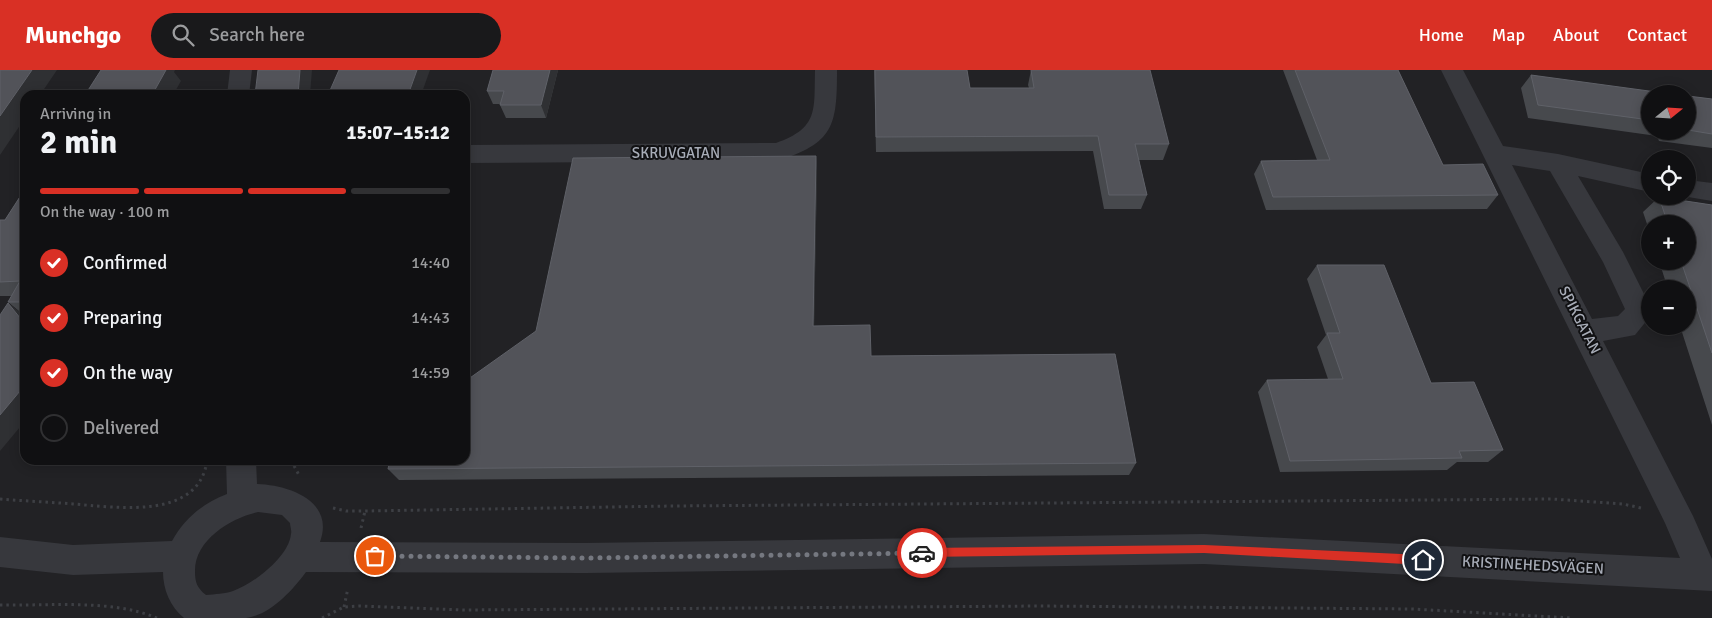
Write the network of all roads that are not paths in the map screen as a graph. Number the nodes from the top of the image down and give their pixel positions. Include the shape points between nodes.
1 (241, 70) edge
2 (826, 70) edge
3 (1452, 70) edge
4 (239, 90) edge
5 (470, 154) edge
6 (1495, 154) junction
7 (1558, 163) junction
8 (1641, 181) edge
9 (1696, 190) edge
10 (1712, 192) edge
11 (1586, 330) junction
12 (241, 465) edge
13 (242, 501) junction
14 (0, 552) edge
15 (182, 556) junction
16 (304, 557) junction
17 (1707, 574) edge
18 (245, 614) edge

1 - 4 street
2 - 5 street, SKRUVGATAN via 825,117 811,138 777,152
3 - 6 street, SPIKGATAN
6 - 7 street
6 - 11 street, SPIKGATAN
7 - 8 street
7 - 11 street via 1614,259 1639,311 1625,327
9 - 10 street
11 - 17 street, SPIKGATAN
12 - 13 street
13 - 15 street via 211,518 196,533
13 - 16 street via 274,498 288,502 298,510 305,520 308,534
14 - 15 street via 74,560
15 - 18 street via 179,581 184,595 194,606 217,614
16 - 17 street, KRISTINEHEDSVÄGEN via 585,558 1204,549
16 - 18 street via 282,589

